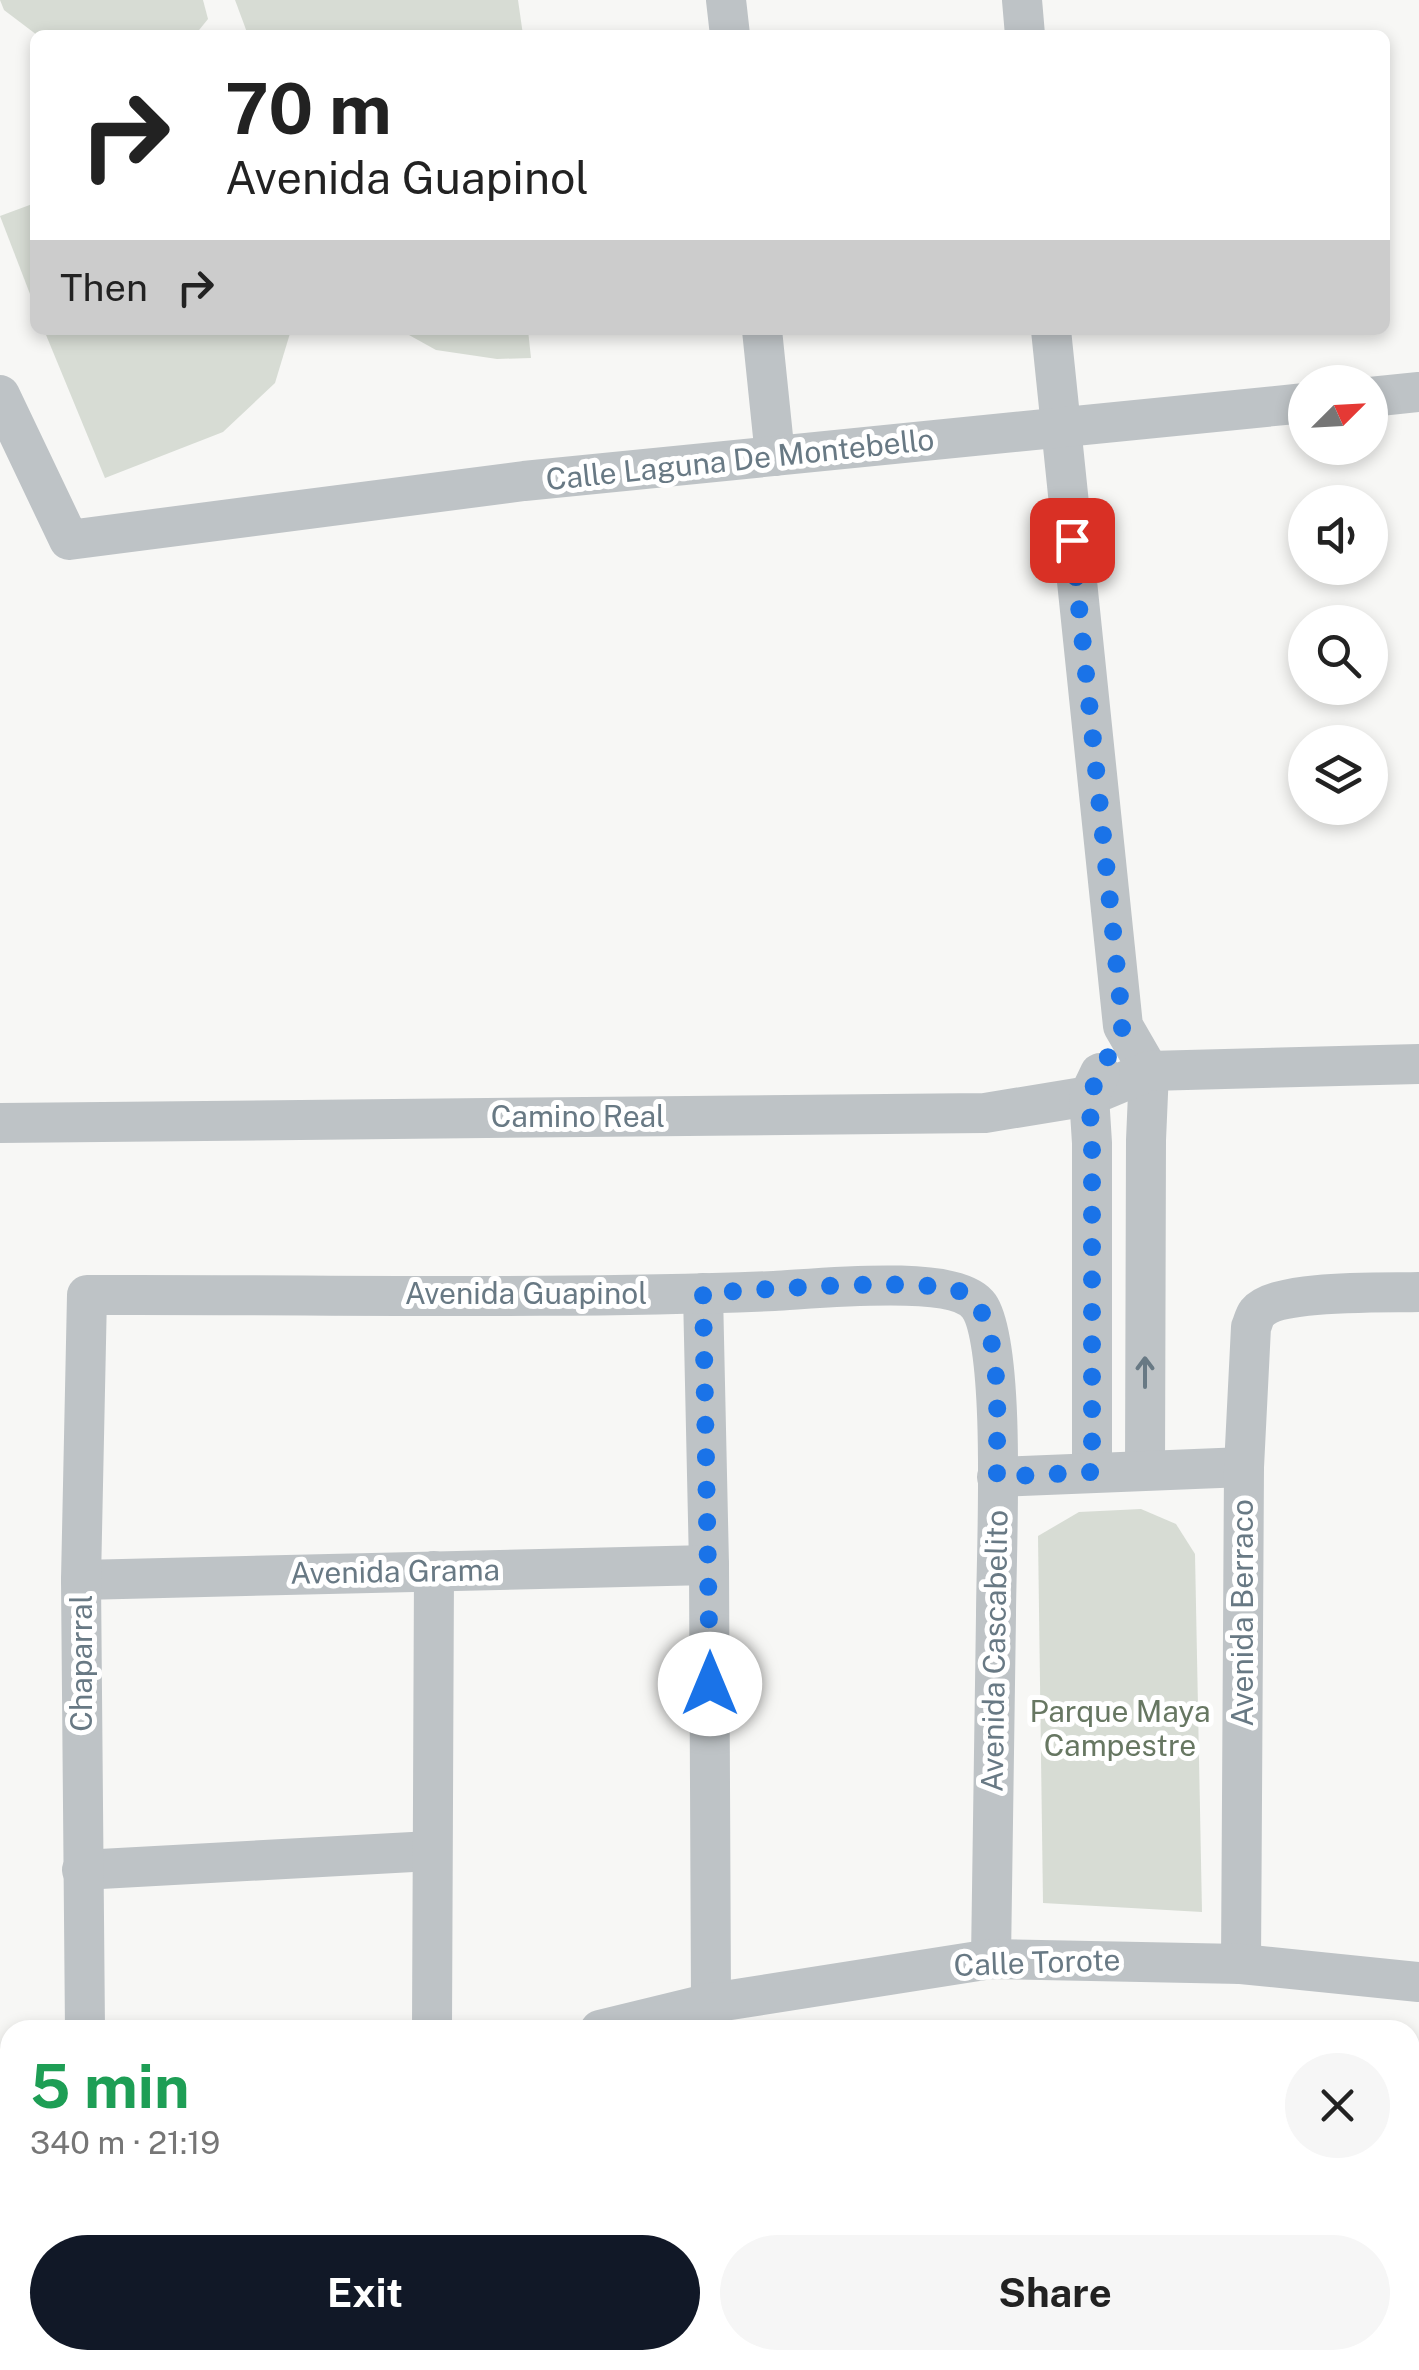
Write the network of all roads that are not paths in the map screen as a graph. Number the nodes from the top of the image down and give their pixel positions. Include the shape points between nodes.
1 (726, 0) edge
2 (1022, 0) edge
3 (729, 30) edge
4 (1025, 30) edge
5 (763, 335) edge
6 (1051, 335) edge
7 (1419, 392) edge
8 (0, 395) edge
9 (1388, 395) edge
10 (1288, 405) edge
11 (1060, 428) junction
12 (775, 456) junction
13 (1123, 1026) junction
14 (1419, 1064) edge
15 (1149, 1071) junction
16 (1089, 1096) junction
17 (0, 1123) edge
18 (964, 1292) joint
19 (1419, 1292) edge
20 (703, 1293) junction
21 (87, 1295) joint
22 (1244, 1468) junction
23 (1145, 1470) junction
24 (1092, 1472) junction
25 (997, 1477) junction
26 (709, 1564) junction
27 (434, 1571) junction
28 (81, 1580) junction
29 (431, 1851) junction
30 (82, 1870) junction
31 (992, 1959) junction
32 (1242, 1964) junction
33 (1419, 1982) edge
34 (711, 2003) junction
35 (85, 2020) edge
36 (432, 2020) edge
37 (641, 2020) edge

1 - 3 street
2 - 4 street
5 - 12 street
6 - 11 street
7 - 9 street
8 - 12 street, Calle Laguna De Montebello via 69,540
10 - 11 street, Calle Laguna De Montebello
11 - 12 street, Calle Laguna De Montebello
11 - 13 street
13 - 15 street
13 - 16 street
14 - 15 street
15 - 16 street, Camino Real
23 -> 15 street
16 - 17 street, Camino Real via 985,1113
16 - 24 street
18 - 20 street, Avenida Guapinol via 902,1286
18 - 25 street, Avenida Cascabelito via 988,1328
19 - 22 street, Avenida Berraco via 1302,1296 1258,1312 1251,1328
20 - 21 street, Avenida Guapinol
20 - 26 street
21 - 28 street, Chaparral
22 - 23 street
22 - 32 street, Avenida Berraco
23 - 24 street
24 - 25 street
25 - 31 street, Avenida Cascabelito
26 - 27 street, Avenida Grama
26 - 34 street
27 - 28 street, Avenida Grama
27 - 29 street
28 - 30 street, Chaparral
29 - 30 street
29 - 36 street
30 - 35 street, Chaparral
31 - 32 street, Calle Torote
31 - 34 street, Calle Torote
32 - 33 street, Calle Torote
34 - 37 street, Calle Torote

